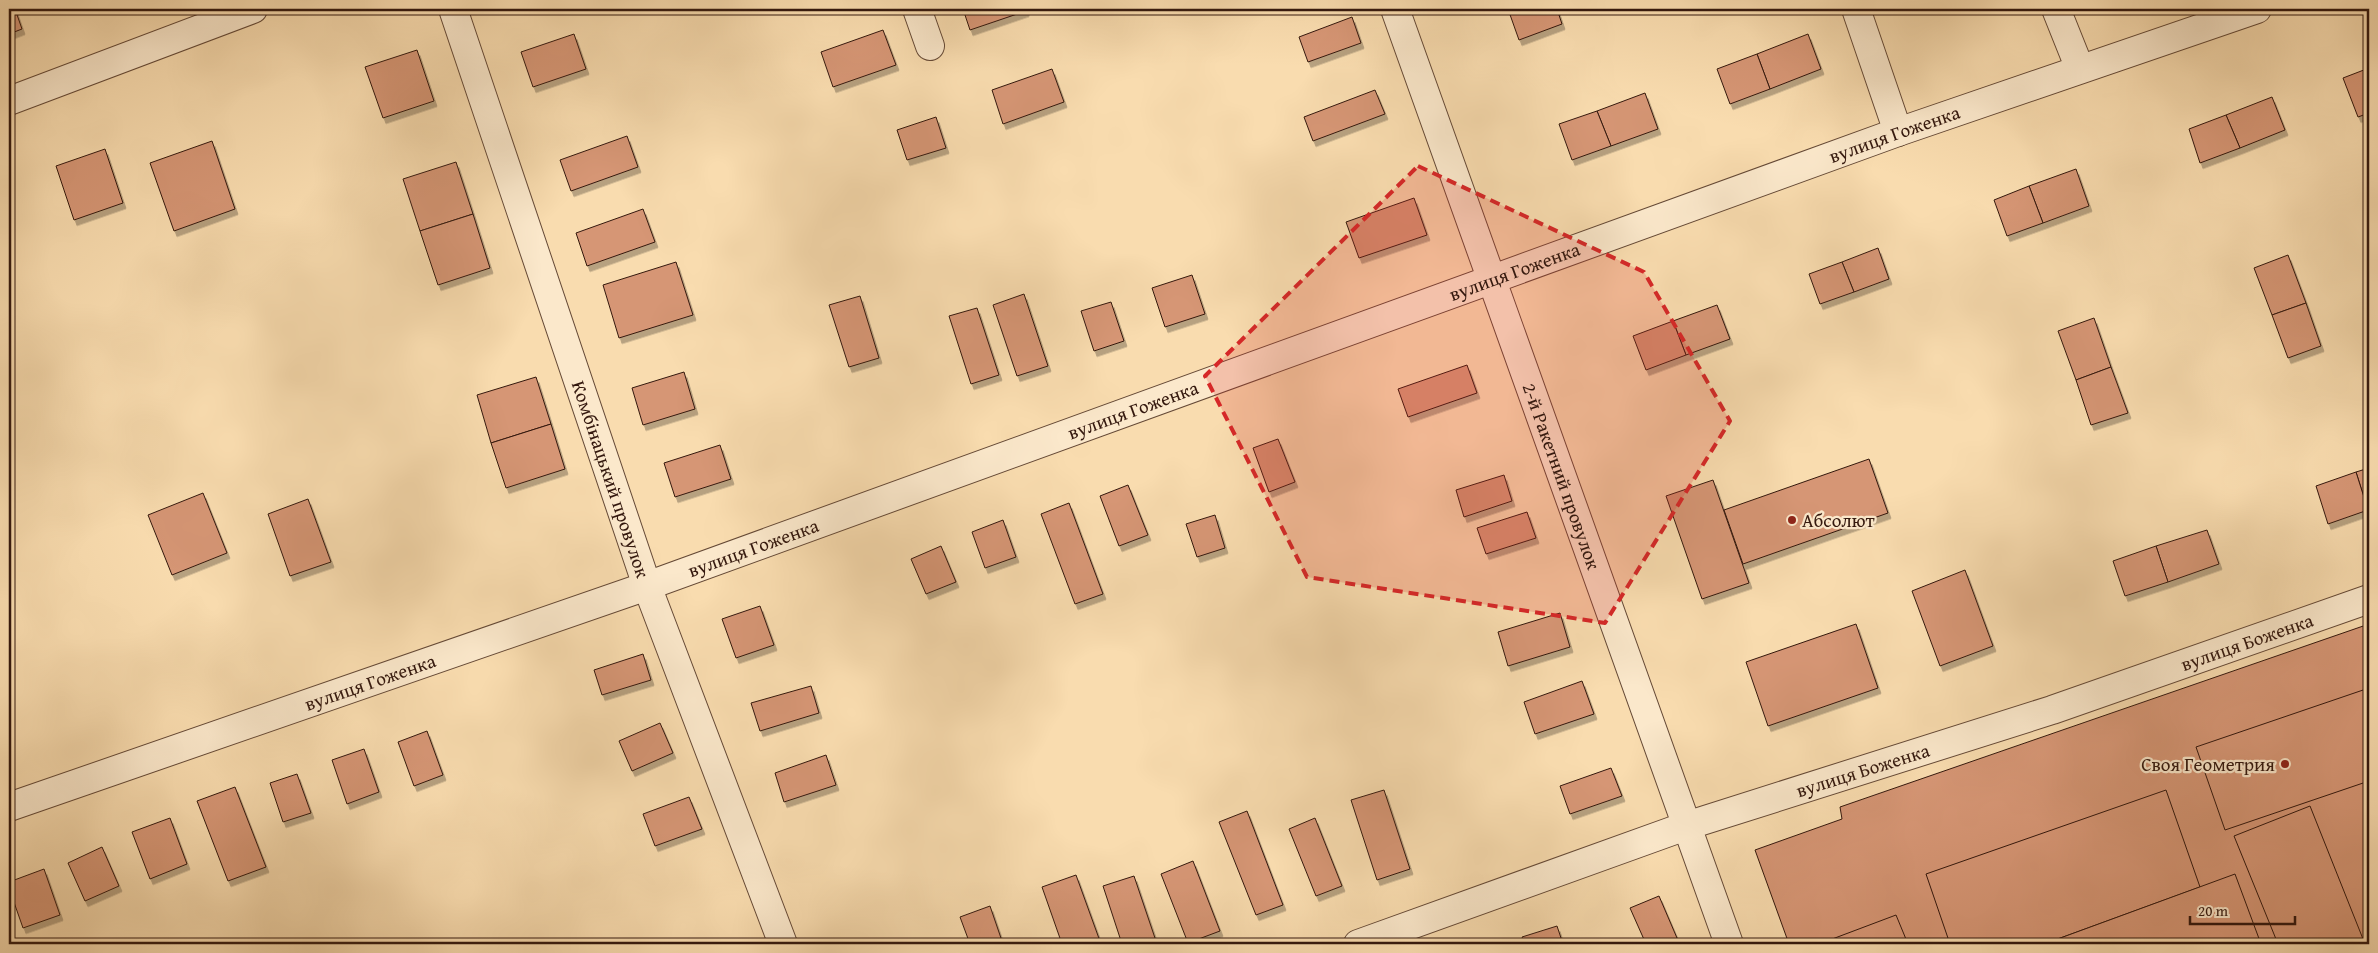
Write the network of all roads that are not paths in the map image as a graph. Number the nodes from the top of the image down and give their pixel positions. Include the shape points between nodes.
1 (253, 9) edge
2 (453, 9) edge
3 (917, 9) edge
4 (1395, 9) edge
5 (1856, 9) edge
6 (2056, 9) edge
7 (2257, 9) edge
8 (930, 46) dead end
9 (2080, 69) junction
10 (9, 100) edge
11 (1898, 132) junction
12 (1492, 280) junction
13 (647, 586) junction
14 (2369, 599) edge
15 (9, 807) edge
16 (1686, 826) junction
17 (783, 944) edge
18 (1358, 944) edge
19 (1729, 944) edge

1 - 10 street
2 - 13 street, Комбінацький провулок
3 - 8 street
4 - 12 street, 2-й Ракетний провулок
5 - 11 street
6 - 9 street
7 - 9 street, вулиця Гоженка
9 - 11 street, вулиця Гоженка
11 - 12 street, вулиця Гоженка
12 - 13 street, вулиця Гоженка
12 - 16 street, 2-й Ракетний провулок
13 - 15 street, вулиця Гоженка
13 - 17 street, Комбінацький провулок
14 - 16 street, вулиця Боженка via 2052,710
16 - 18 street, вулиця Боженка
16 - 19 street, 2-й Ракетний провулок

